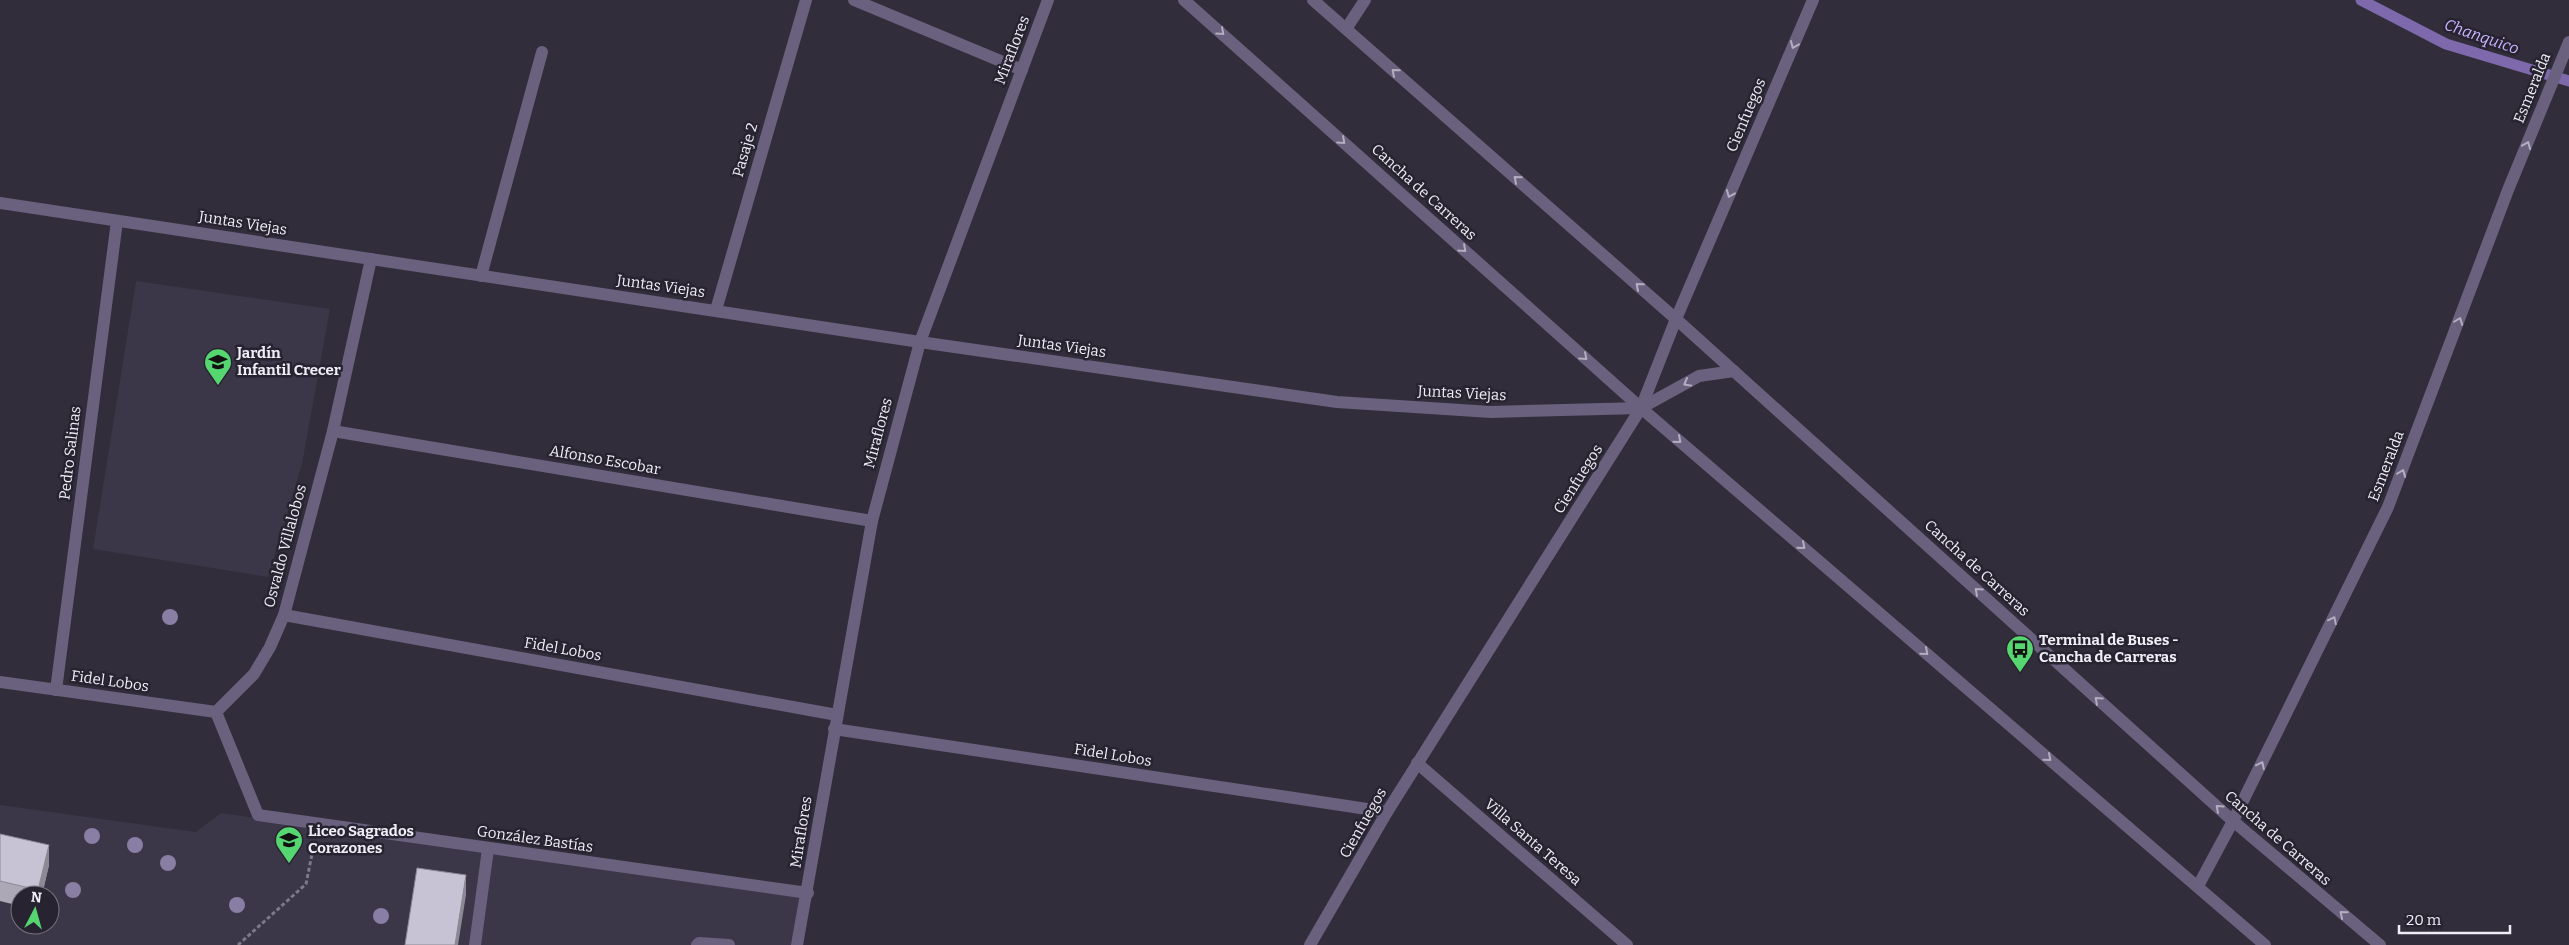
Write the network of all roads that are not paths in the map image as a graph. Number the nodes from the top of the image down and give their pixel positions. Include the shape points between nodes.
1 (806, 0) edge
2 (854, 0) edge
3 (1048, 0) edge
4 (1184, 0) edge
5 (1313, 0) edge
6 (1365, 0) edge
7 (1814, 0) edge
8 (1346, 29) junction
9 (2569, 42) edge
10 (542, 52) dead end
11 (1022, 70) junction
12 (0, 203) edge
13 (117, 221) junction
14 (371, 259) junction
15 (481, 276) junction
16 (716, 310) junction
17 (1676, 318) junction
18 (920, 342) junction
19 (1734, 371) junction
20 (1642, 408) junction
21 (333, 431) junction
22 (872, 521) junction
23 (284, 615) junction
24 (0, 682) edge
25 (56, 690) junction
26 (216, 712) junction
27 (837, 715) junction
28 (834, 729) junction
29 (1417, 763) junction
30 (1387, 812) junction
31 (2233, 822) junction
32 (488, 849) junction
33 (2198, 886) junction
34 (808, 893) junction
35 (475, 945) edge
36 (697, 945) edge
37 (729, 945) edge
38 (797, 945) edge
39 (1310, 945) edge
40 (1627, 945) edge
41 (2265, 945) edge
42 (2380, 945) edge

1 - 16 street, Pasaje 2
2 - 11 street
3 - 11 street, Miraflores
4 -> 20 street, Cancha de Carreras
5 - 8 street, Cancha de Carreras
6 - 8 street
7 -> 17 street, Cienfuegos
17 -> 8 street, Cancha de Carreras
31 -> 9 street, Esmeralda via 2388,508 2508,190
10 - 15 street
11 - 18 street, Miraflores
12 - 13 street, Juntas Viejas
13 - 14 street, Juntas Viejas
13 - 25 street, Pedro Salinas
14 - 15 street, Juntas Viejas
14 - 21 street, Osvaldo Villalobos
15 - 16 street, Juntas Viejas
16 - 18 street, Juntas Viejas
17 - 19 street, Cancha de Carreras
17 - 20 street, Cienfuegos
18 - 20 street, Juntas Viejas via 1337,402 1491,412
18 - 22 street, Miraflores
19 -> 20 street via 1699,376
31 -> 19 street, Cancha de Carreras
20 - 29 street, Cienfuegos
20 -> 33 street, Cancha de Carreras
21 - 22 street, Alfonso Escobar
21 - 23 street, Osvaldo Villalobos
22 - 27 street, Miraflores
23 - 26 street, Osvaldo Villalobos via 254,674
23 - 27 street, Fidel Lobos
24 - 25 street, Fidel Lobos
25 - 26 street, Fidel Lobos
26 - 32 street, González Bastías via 258,815
27 - 28 street, Miraflores
28 - 30 street, Fidel Lobos
28 - 34 street, Miraflores
29 - 30 street, Cienfuegos
29 - 40 street, Villa Santa Teresa
30 - 39 street, Cienfuegos
31 - 33 street, Esmeralda
42 -> 31 street, Cancha de Carreras
32 - 34 street, González Bastías
32 - 35 street
33 - 41 street, Cancha de Carreras
34 - 38 street, Miraflores
36 - 37 street

